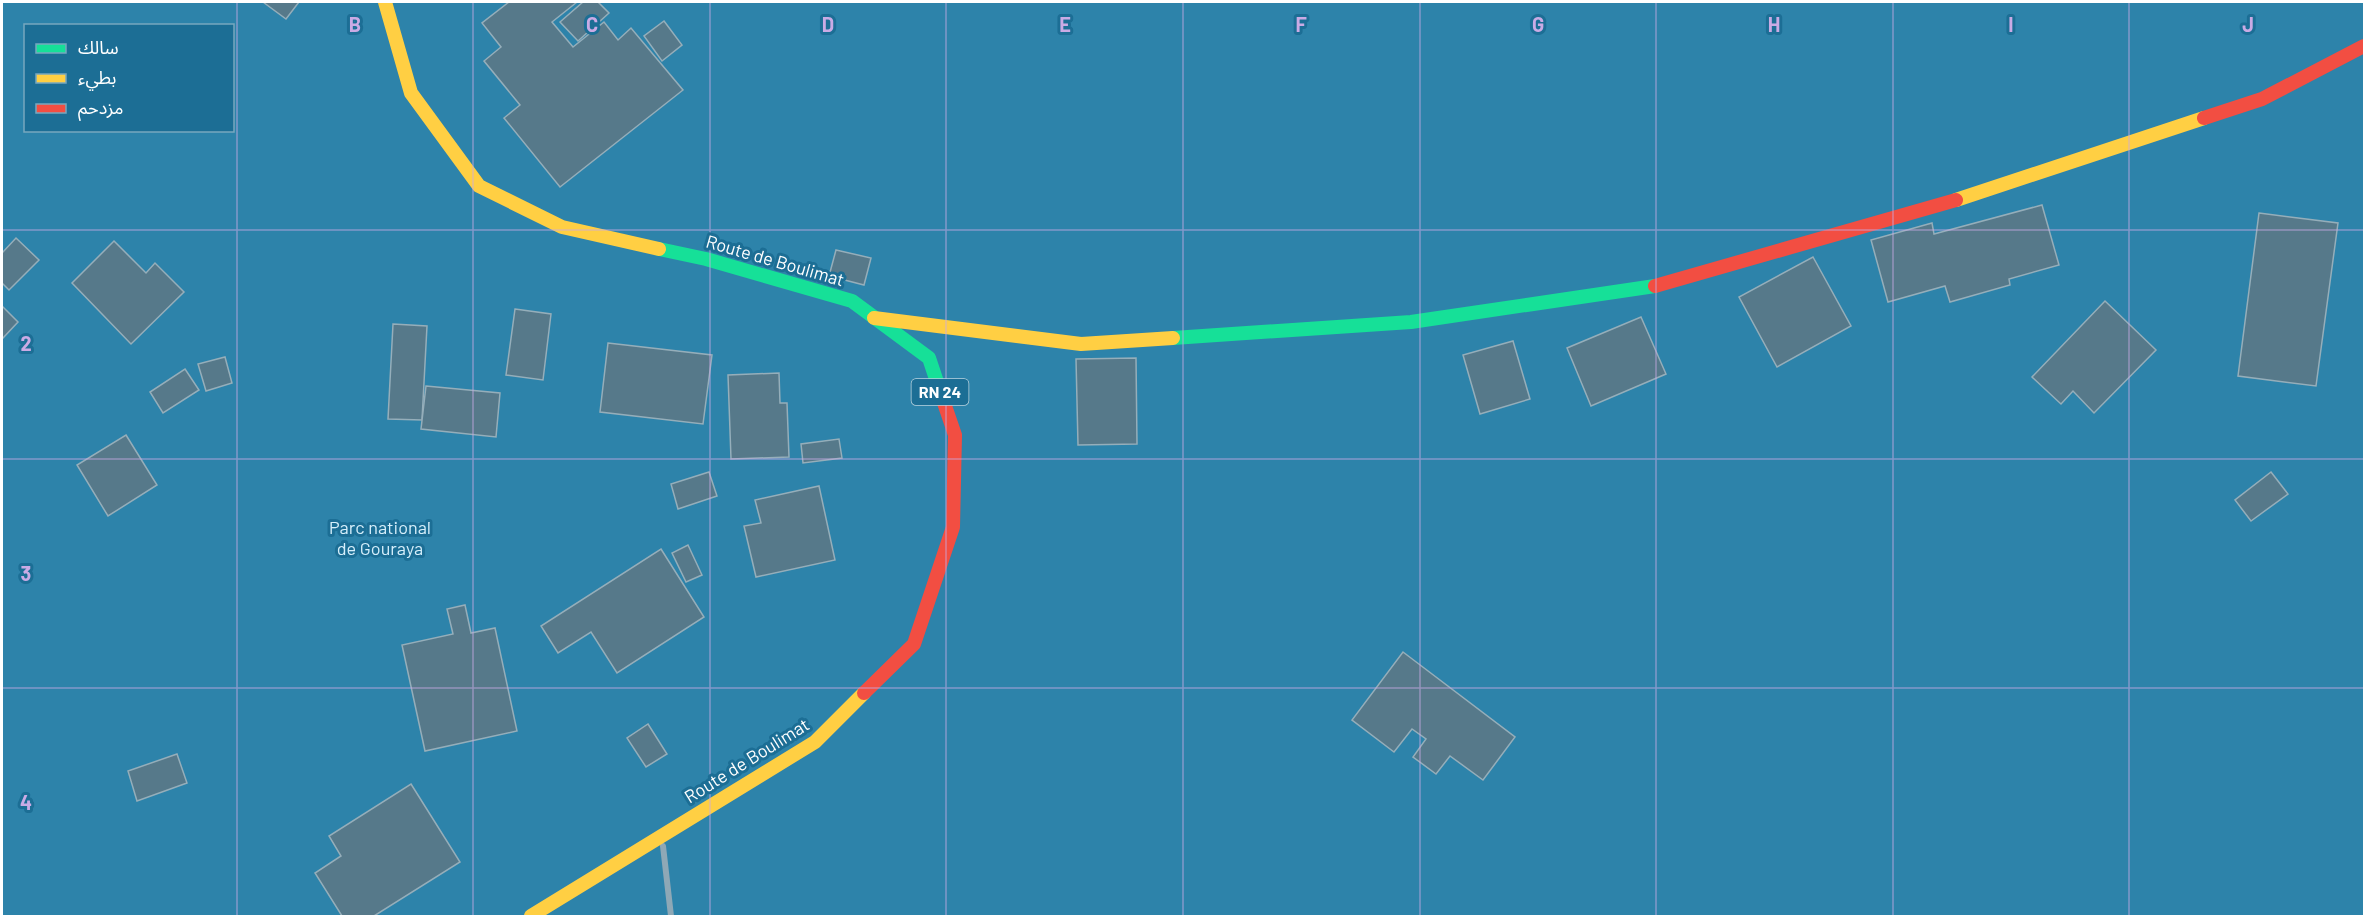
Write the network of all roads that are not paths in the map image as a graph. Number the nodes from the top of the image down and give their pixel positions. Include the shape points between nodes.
1 (385, 2) edge
2 (2364, 46) edge
3 (874, 318) junction
4 (662, 836) junction
5 (531, 916) edge
6 (671, 916) edge

1 - 3 street, Route de Boulimat / RN 24 via 411,93 479,186 562,227 706,259 852,301
2 - 3 street via 2262,99 1949,202 1660,285 1411,322 1081,344
3 - 4 street, Route de Boulimat / RN 24 via 929,358 955,435 953,527 914,644 816,742
4 - 5 street, Route de Boulimat / RN 24
4 - 6 street

